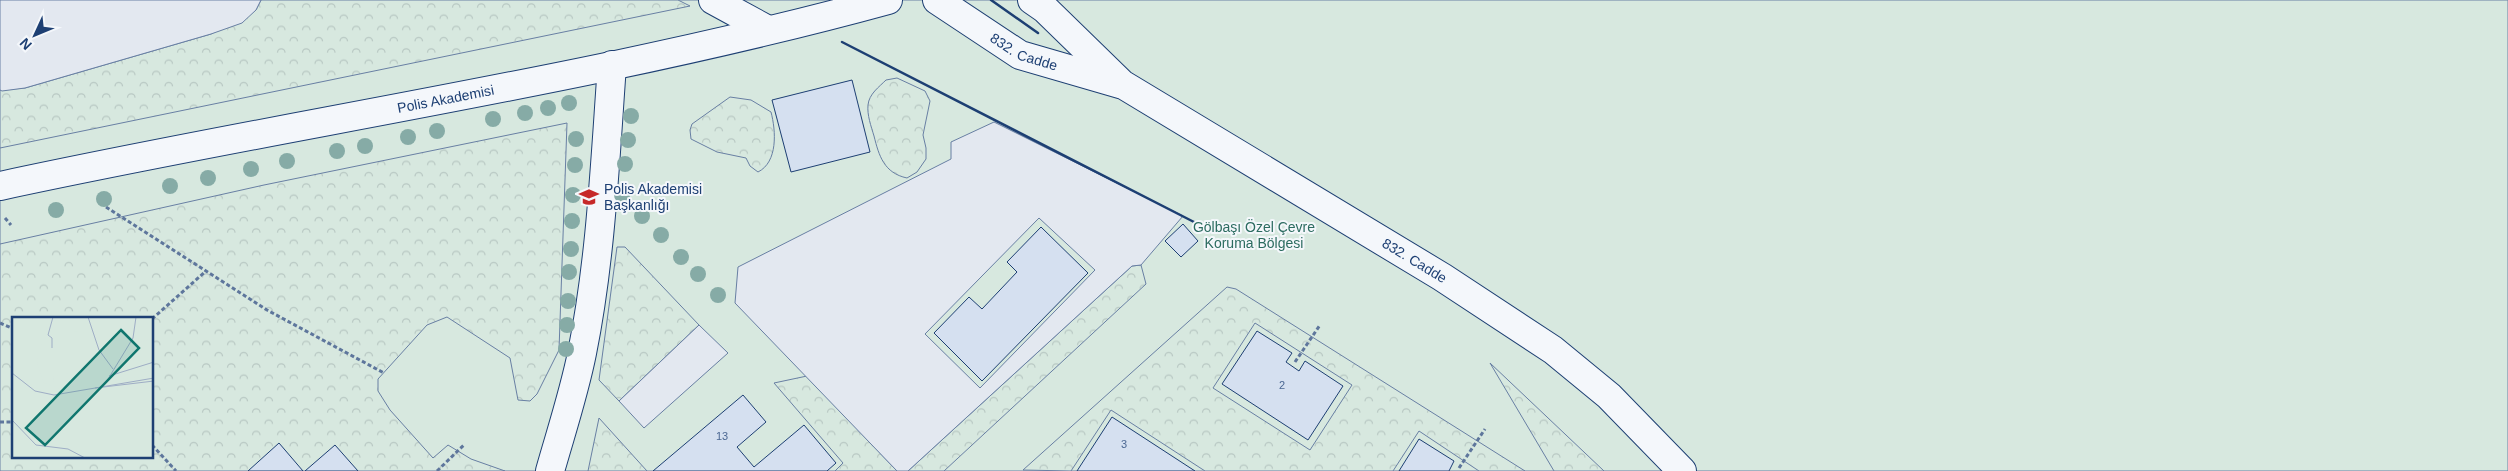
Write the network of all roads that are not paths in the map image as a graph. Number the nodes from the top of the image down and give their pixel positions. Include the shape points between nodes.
1 (713, 0) edge
2 (888, 0) edge
3 (937, 0) edge
4 (1032, 0) edge
5 (768, 30) junction
6 (612, 65) junction
7 (1122, 84) junction
8 (0, 186) edge
9 (550, 471) edge
10 (1682, 471) edge

1 - 5 street
2 - 5 street, Polis Akademisi
3 - 7 street, 832. Cadde via 1020,55
4 - 7 street, 832. Cadde
5 - 6 street, Polis Akademisi
6 - 8 street, Polis Akademisi
6 - 9 street via 602,198 588,320 573,393
7 - 10 street, 832. Cadde via 1450,282 1552,350 1609,396

